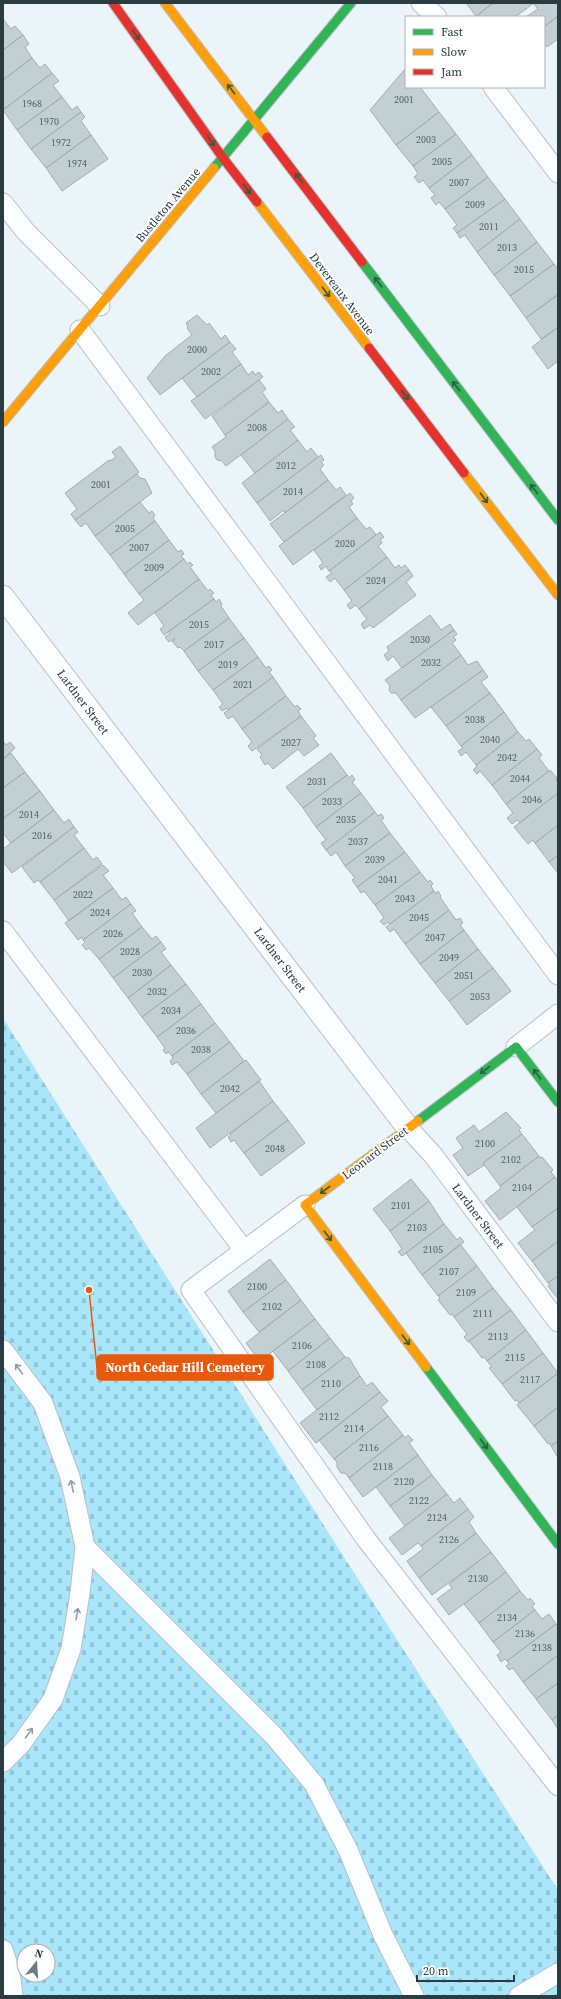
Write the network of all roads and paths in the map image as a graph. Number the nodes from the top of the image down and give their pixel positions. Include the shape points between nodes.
1 (113, 3) edge
2 (165, 3) edge
3 (351, 3) edge
4 (421, 3) edge
5 (436, 16) edge
6 (494, 88) edge
7 (255, 120) junction
8 (223, 158) junction
9 (558, 173) edge
10 (3, 203) edge
11 (100, 306) junction
12 (80, 330) junction
13 (3, 422) edge
14 (558, 520) edge
15 (558, 595) edge
16 (3, 597) edge
17 (3, 931) edge
18 (558, 975) edge
19 (558, 1014) edge
20 (516, 1046) junction
21 (558, 1102) edge
22 (408, 1128) junction
23 (305, 1205) junction
24 (244, 1250) junction
25 (558, 1322) edge
26 (3, 1350) edge
27 (558, 1544) edge
28 (85, 1547) junction
29 (3, 1762) edge
30 (558, 1786) edge
31 (3, 1950) edge
32 (558, 1973) edge
33 (14, 1996) edge
34 (414, 1996) edge
35 (519, 1996) edge

1 -> 8 street, Devereaux Avenue
7 -> 2 street
3 - 7 street, Bustleton Avenue
4 - 5 lane
6 - 9 lane
7 - 8 street, Bustleton Avenue
14 -> 7 street
8 - 11 street, Bustleton Avenue
8 -> 15 street, Devereaux Avenue
10 - 11 lane via 26,232
11 - 12 street, Bustleton Avenue
12 - 13 street, Bustleton Avenue
12 - 18 lane
16 - 22 street, Lardner Street
17 - 24 lane
19 - 20 lane, Leonard Street
21 -> 20 street
20 -> 22 street, Leonard Street
22 -> 23 street, Leonard Street
22 - 25 lane, Lardner Street via 433,1155
23 - 24 lane, Leonard Street
23 -> 27 street
24 - 30 lane, Leonard Street via 191,1290 366,1540
28 -> 26 lane via 70,1477 43,1402
29 -> 28 lane via 21,1744 53,1699 71,1649
28 - 34 lane via 274,1736 314,1784 348,1850 384,1936
31 - 33 lane
32 - 35 lane

